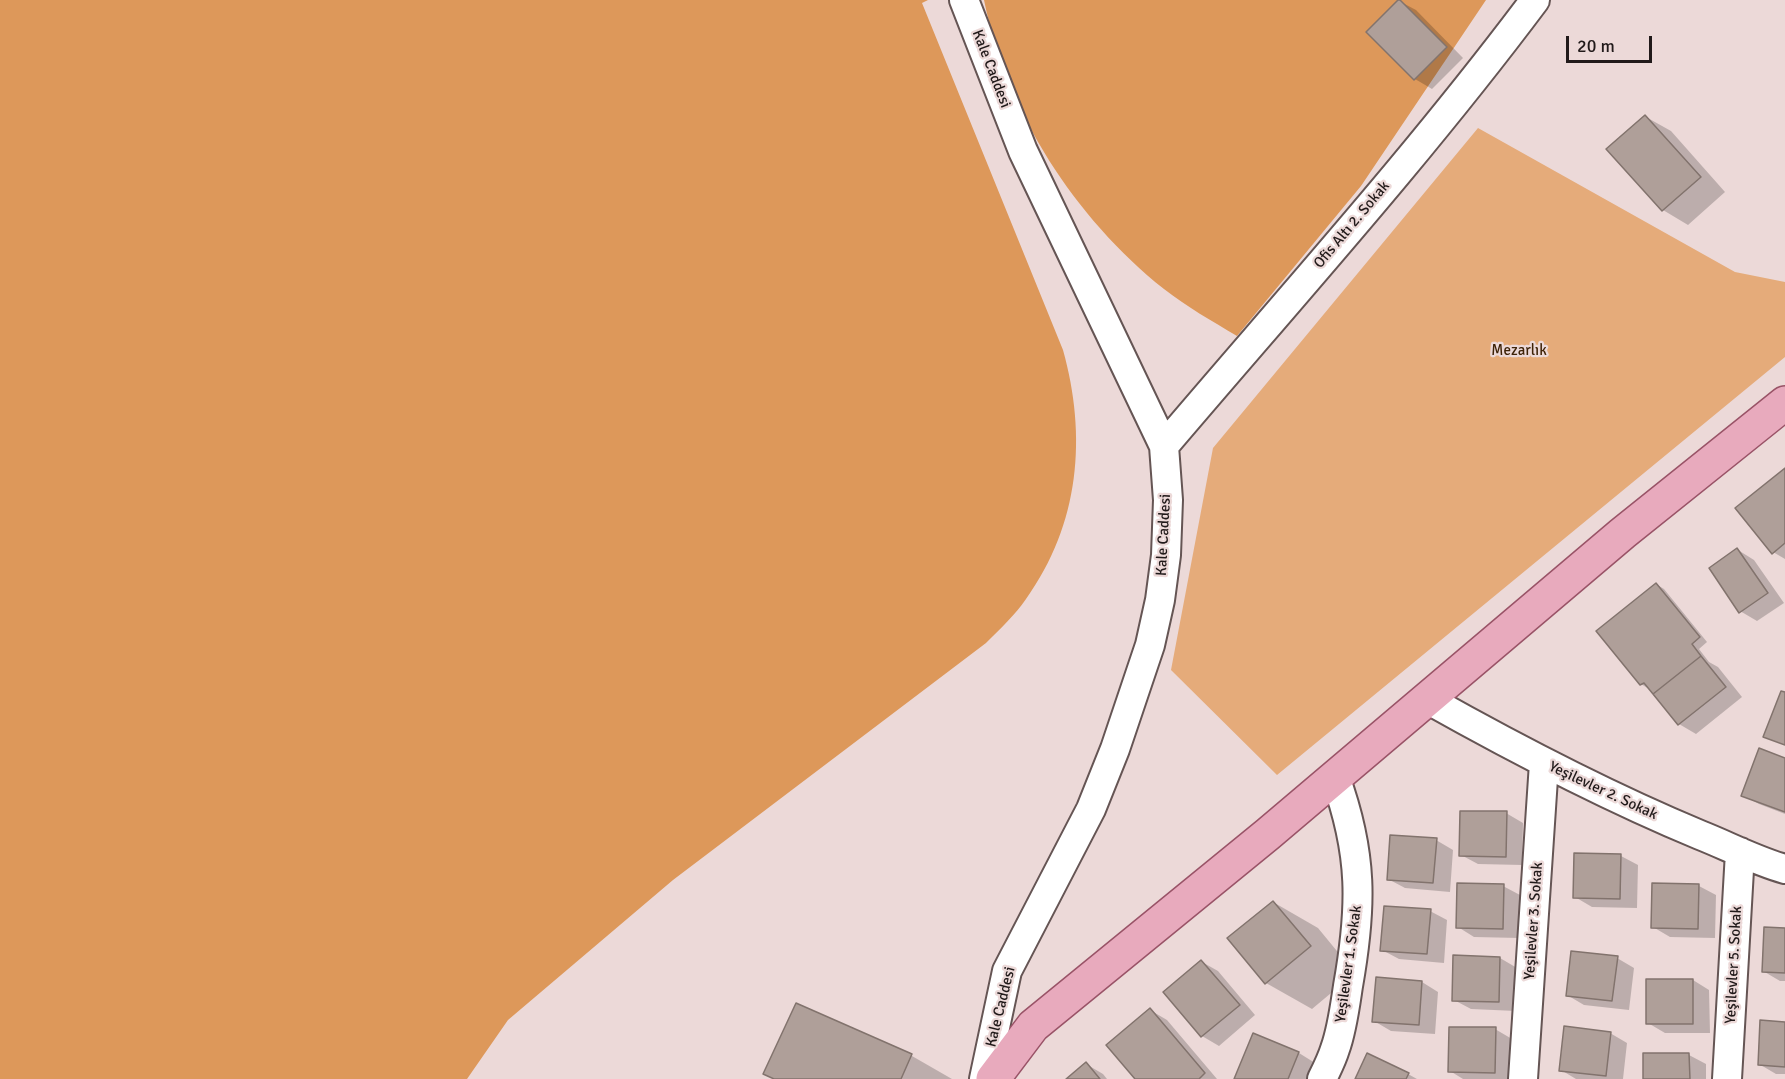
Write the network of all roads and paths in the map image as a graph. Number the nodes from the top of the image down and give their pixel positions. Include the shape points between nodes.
1 (964, 0) edge
2 (1535, 0) edge
3 (1785, 403) edge
4 (1164, 446) junction
5 (1426, 699) junction
6 (1544, 763) junction
7 (1335, 777) junction
8 (1740, 852) junction
9 (1785, 869) edge
10 (984, 1079) edge
11 (993, 1079) edge
12 (1322, 1079) edge
13 (1524, 1079) edge
14 (1727, 1079) edge

1 - 4 street, Kale Caddesi via 1023,151
2 - 4 street, Ofis Altı 2. Sokak via 1422,143
3 - 5 main road
4 - 10 street, Kale Caddesi via 1168,500 1166,555 1150,645 1091,809 1007,971
5 - 6 street, Yeşilevler 2. Sokak
5 - 7 main road
6 - 8 street, Yeşilevler 2. Sokak
6 - 13 street, Yeşilevler 3. Sokak
7 - 11 main road via 1033,1026
7 - 12 street, Yeşilevler 1. Sokak via 1353,837 1358,927 1336,1047
8 - 9 street, Yeşilevler 2. Sokak
8 - 14 street, Yeşilevler 5. Sokak

